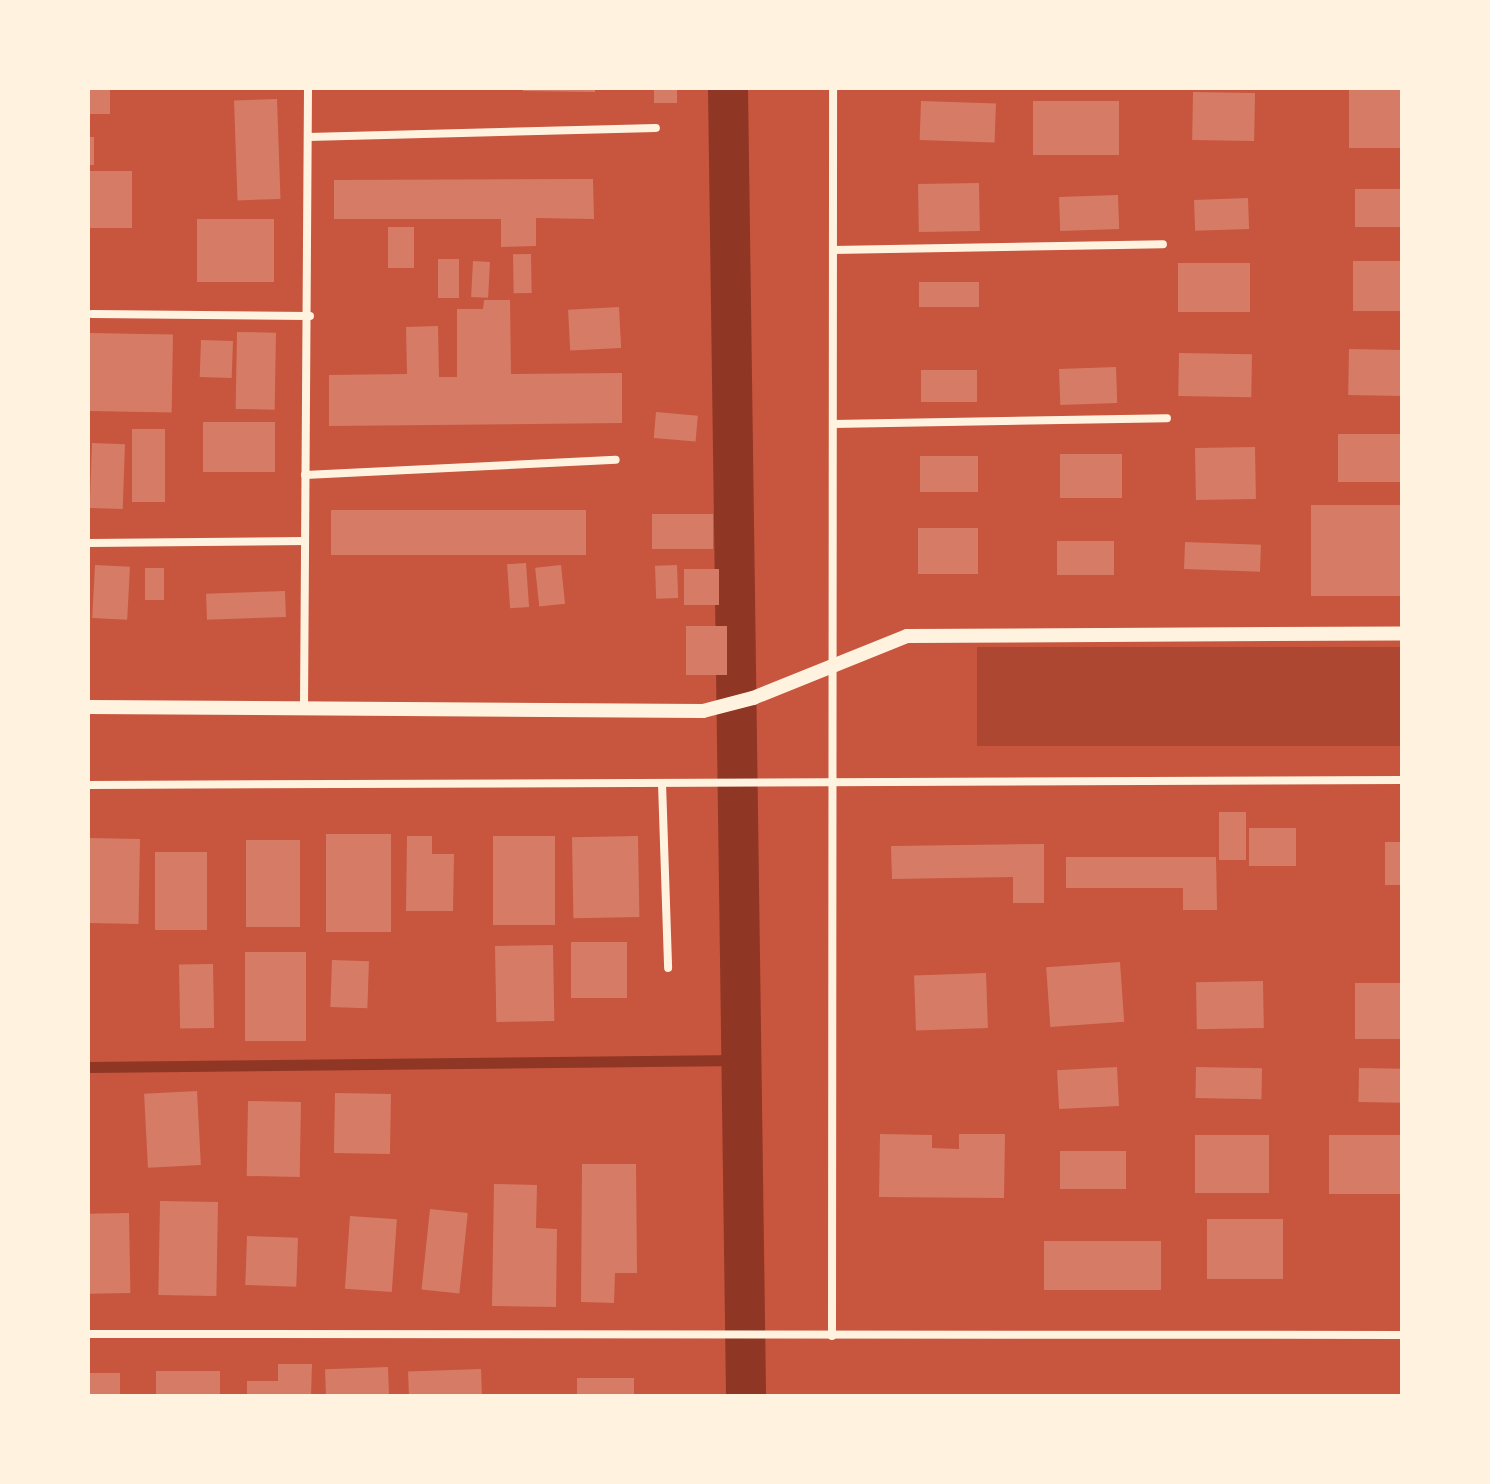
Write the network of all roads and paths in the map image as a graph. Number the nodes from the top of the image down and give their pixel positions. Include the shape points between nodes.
1 (308, 88) edge
2 (833, 88) edge
3 (656, 128) dead end
4 (308, 137) junction
5 (1163, 244) dead end
6 (833, 250) junction
7 (92, 314) dead end
8 (310, 316) junction
9 (1167, 418) dead end
10 (833, 424) junction
11 (616, 460) dead end
12 (305, 475) junction
13 (304, 541) junction
14 (88, 543) edge
15 (1402, 633) edge
16 (835, 662) junction
17 (88, 707) edge
18 (304, 708) junction
19 (1402, 780) edge
20 (832, 782) junction
21 (662, 783) junction
22 (88, 785) edge
23 (668, 968) dead end
24 (88, 1334) edge
25 (1402, 1335) edge
26 (832, 1336) junction

1 - 4 street
2 - 6 street
3 - 4 street
4 - 8 street
5 - 6 street
6 - 10 street
7 - 8 street
8 - 12 street
9 - 10 street
10 - 16 street
11 - 12 street
12 - 13 street
13 - 14 street
13 - 18 street
15 - 16 street via 907,636
16 - 18 street via 753,698 703,711
16 - 20 street
17 - 18 street
19 - 20 street
20 - 21 street
20 - 26 street
21 - 22 street
21 - 23 street
24 - 26 street
25 - 26 street

